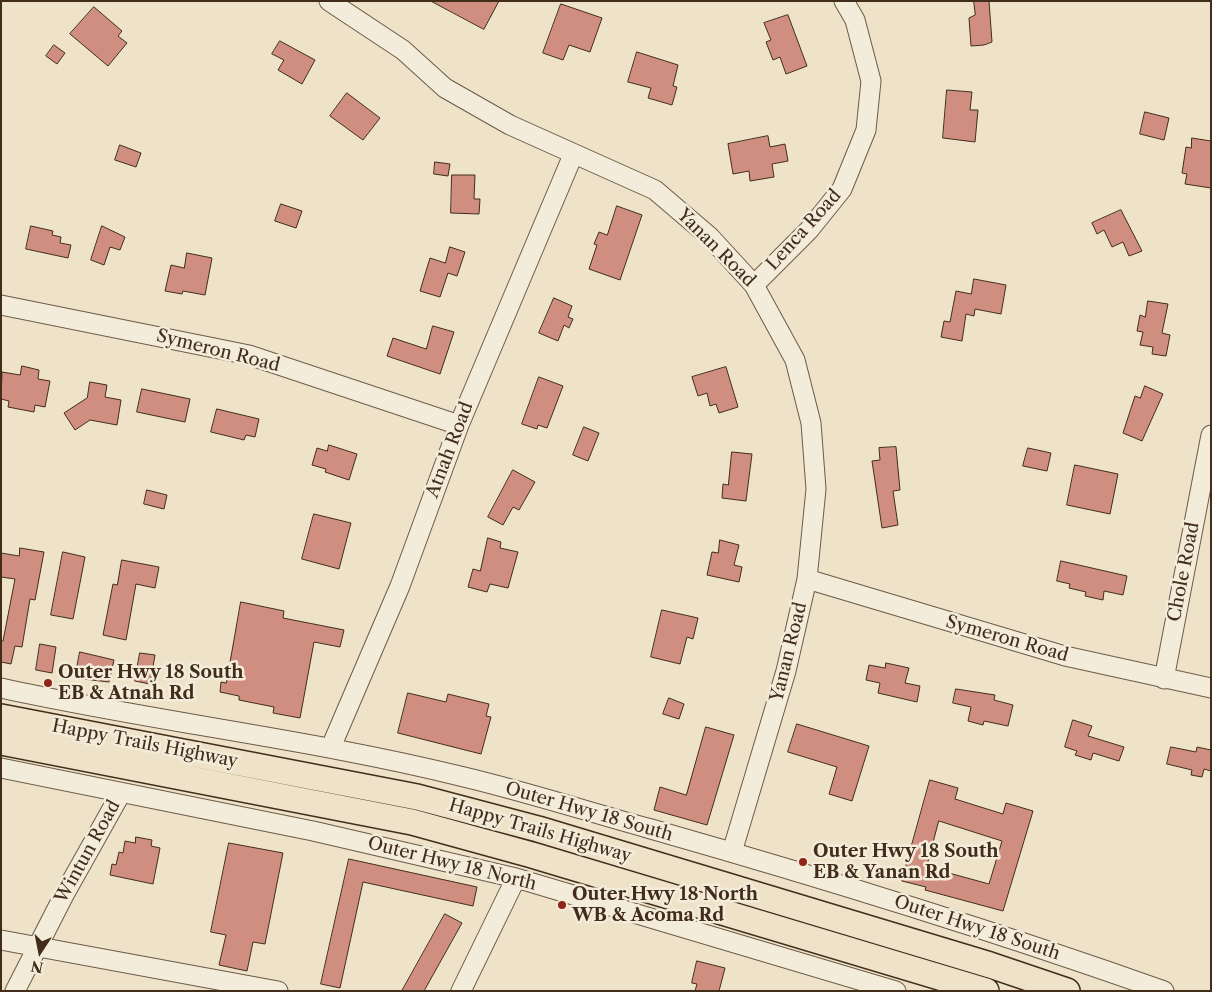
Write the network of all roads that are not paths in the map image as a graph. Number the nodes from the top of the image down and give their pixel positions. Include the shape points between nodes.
1 (329, 1) edge
2 (844, 1) edge
3 (573, 155) junction
4 (754, 285) junction
5 (1, 305) edge
6 (459, 425) junction
7 (1211, 435) edge
8 (807, 579) junction
9 (1164, 679) junction
10 (1, 688) edge
11 (1211, 688) edge
12 (1, 717) edge
13 (1, 742) edge
14 (331, 747) junction
15 (1, 768) edge
16 (121, 793) junction
17 (732, 852) junction
18 (516, 878) junction
19 (1, 940) edge
20 (37, 947) junction
21 (15, 991) edge
22 (278, 991) edge
23 (461, 991) edge
24 (896, 991) edge
25 (986, 991) edge
26 (1067, 991) edge
27 (1164, 991) edge

1 - 3 street, Yanan Road via 403,50 445,88
2 - 4 street, Lenca Road via 855,20 871,81 866,130 842,189 810,230
3 - 4 street, Yanan Road via 655,190 710,237
3 - 6 street, Atnah Road
4 - 8 street, Yanan Road via 795,360 811,423 816,489
5 - 6 street, Symeron Road via 249,355
6 - 14 street, Atnah Road via 400,586
7 - 9 street, Chole Road
8 - 9 street, Symeron Road via 1065,656
8 - 17 street, Yanan Road via 786,671
9 - 11 street, Symeron Road
10 - 14 street, Outer Hwy 18 South
12 - 26 main road, Happy Trails Highway via 417,797 566,838
13 - 25 main road, Happy Trails Highway via 412,822
14 - 17 street, Outer Hwy 18 South via 465,777
15 - 16 street, Outer Hwy 18 North
16 - 18 street, Outer Hwy 18 North via 313,831
16 - 20 street, Wintun Road
17 - 27 street, Outer Hwy 18 South via 936,914
18 - 23 street
18 - 24 street, Outer Hwy 18 North
19 - 20 street
20 - 21 street, Wintun Road
20 - 22 street

